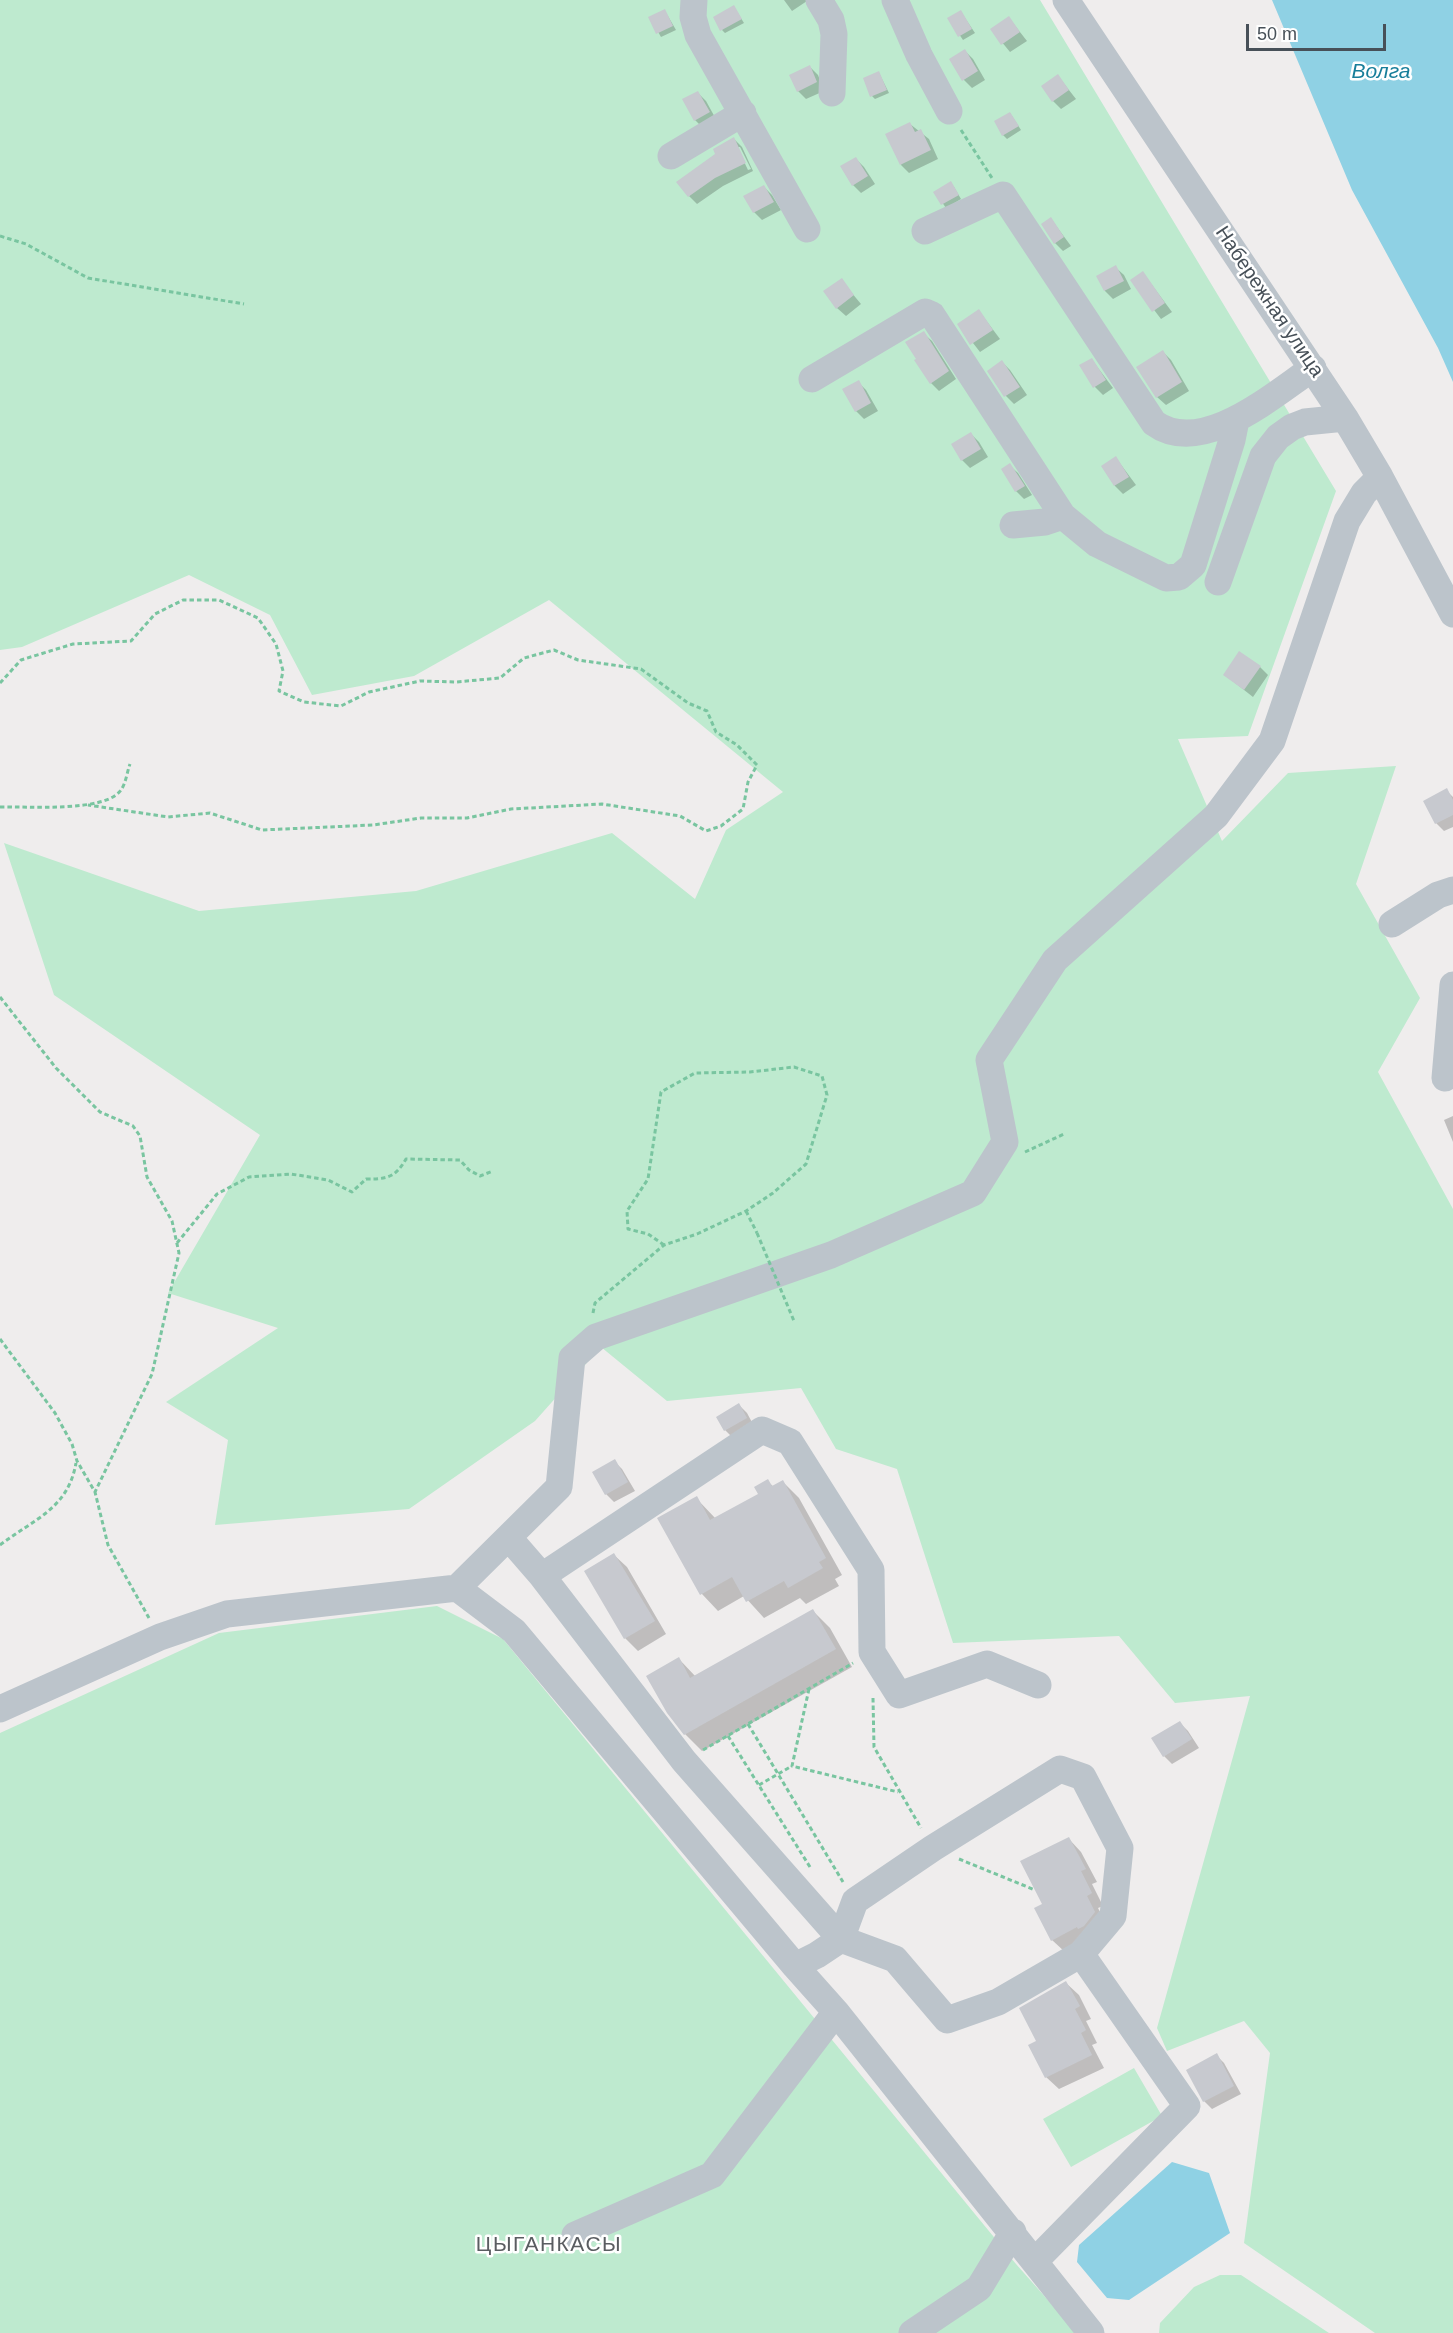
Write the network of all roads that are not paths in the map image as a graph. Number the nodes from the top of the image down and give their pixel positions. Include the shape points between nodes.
1 (694, 0) edge
2 (819, 0) edge
3 (895, 0) edge
4 (1066, 0) edge
5 (832, 93) dead end
6 (949, 111) road end
7 (743, 113) junction
8 (671, 156) dead end
9 (807, 229) dead end
10 (925, 231) dead end
11 (1313, 368) junction
12 (812, 380) dead end
13 (1345, 418) junction
14 (1236, 420) junction
15 (1380, 477) junction
16 (1063, 516) junction
17 (1013, 525) dead end
18 (1218, 582) dead end
19 (1453, 615) edge
20 (1453, 890) edge
21 (1392, 924) dead end
22 (1453, 985) edge
23 (1445, 1078) dead end
24 (509, 1538) junction
25 (542, 1576) junction
26 (457, 1587) junction
27 (1038, 1685) dead end
28 (0, 1710) edge
29 (841, 1939) junction
30 (1081, 1954) junction
31 (795, 1966) junction
32 (836, 2012) junction
33 (1013, 2232) junction
34 (575, 2235) dead end
35 (1035, 2261) junction
36 (912, 2333) edge
37 (1091, 2333) edge

1 - 7 street via 698,35
2 - 5 street via 834,34
3 - 6 street
4 - 11 street, Набережная улица
7 - 8 street
7 - 9 street
10 - 14 street via 1003,195 1154,423 1162,429 1187,433
11 - 13 street, Набережная улица
11 - 14 street
12 - 16 street via 925,312 932,315
13 - 15 street, Набережная улица
13 - 18 street via 1292,427 1263,456
14 - 16 street via 1193,565 1179,577 1166,578 1097,544
15 - 19 street, Набережная улица
15 - 24 street via 1347,521 1272,741 1216,816 1055,960 989,1060 1005,1142 973,1193 831,1255 596,1337 572,1358 559,1487
16 - 17 street
20 - 21 street
22 - 23 street
24 - 25 street
24 - 26 street
25 - 27 street via 762,1430 790,1442 871,1570 872,1652 899,1695 987,1664
25 - 29 street via 684,1761
26 - 28 street via 227,1614 160,1636
26 - 31 street via 514,1630
29 - 30 street via 895,1959 947,2020 998,2002
29 - 30 street via 855,1901 1060,1769 1083,1777 1120,1848 1113,1916
29 - 31 street
30 - 35 street via 1187,2106
31 - 32 street
32 - 33 street
32 - 34 street via 712,2175
33 - 35 street
33 - 36 street via 979,2288
35 - 37 street

